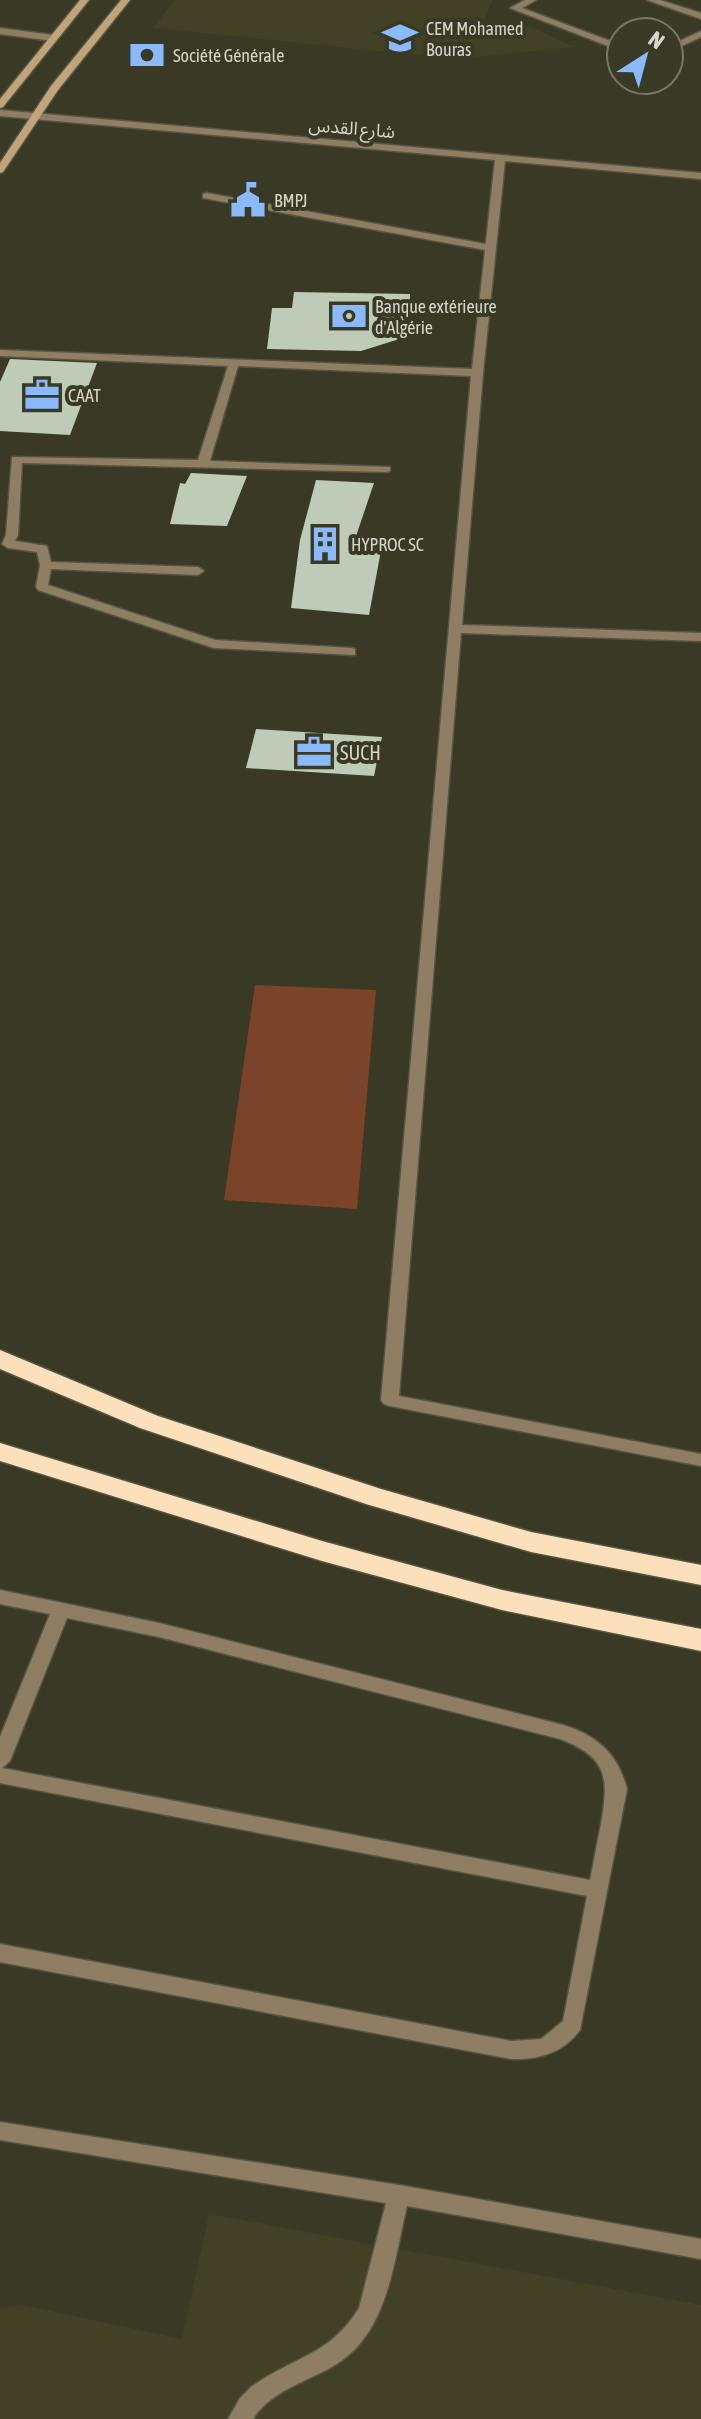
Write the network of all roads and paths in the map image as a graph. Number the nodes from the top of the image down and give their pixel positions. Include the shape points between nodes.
1 (85, 0) edge
2 (126, 0) edge
3 (532, 0) edge
4 (651, 0) edge
5 (701, 16) edge
6 (0, 31) edge
7 (53, 38) junction
8 (605, 42) edge
9 (0, 105) edge
10 (0, 113) edge
11 (36, 116) junction
12 (500, 158) junction
13 (0, 170) edge
14 (701, 176) edge
15 (207, 196) dead end
16 (491, 248) junction
17 (0, 353) edge
18 (234, 363) junction
19 (477, 373) junction
20 (203, 464) junction
21 (386, 469) dead end
22 (46, 565) junction
23 (198, 571) dead end
24 (455, 629) junction
25 (701, 637) edge
26 (351, 652) dead end
27 (0, 1359) edge
28 (0, 1452) edge
29 (701, 1460) edge
30 (701, 1575) edge
31 (0, 1597) edge
32 (61, 1610) junction
33 (701, 1640) edge
34 (0, 1761) edge
35 (0, 1775) edge
36 (598, 1890) junction
37 (0, 1953) edge
38 (0, 2131) edge
39 (399, 2195) junction
40 (701, 2249) edge
41 (240, 2419) edge

1 - 7 main road
2 - 11 main road
3 - 8 street via 514,8
4 - 5 street
6 - 7 street
7 - 9 main road
10 - 11 street, شارع القدس
11 - 12 street, شارع القدس
11 - 13 main road
12 - 14 street, شارع القدس
12 - 16 street
15 - 16 street
16 - 19 street
17 - 18 street
18 - 19 street
18 - 20 street
19 - 24 street
20 - 21 street
20 - 22 street via 16,459 8,544 43,549
22 - 23 street
22 - 26 street via 42,587 214,644
24 - 25 street
24 - 29 street via 390,1400
27 - 30 highway via 149,1422 375,1497 531,1542
28 - 33 highway via 487,1596
31 - 32 street
32 - 34 street
32 - 36 street via 159,1630 581,1738 607,1760 617,1789
35 - 36 street
36 - 37 street via 573,2024 555,2043 527,2051
38 - 39 street
39 - 40 street
39 - 41 street via 362,2325 336,2352 256,2396

